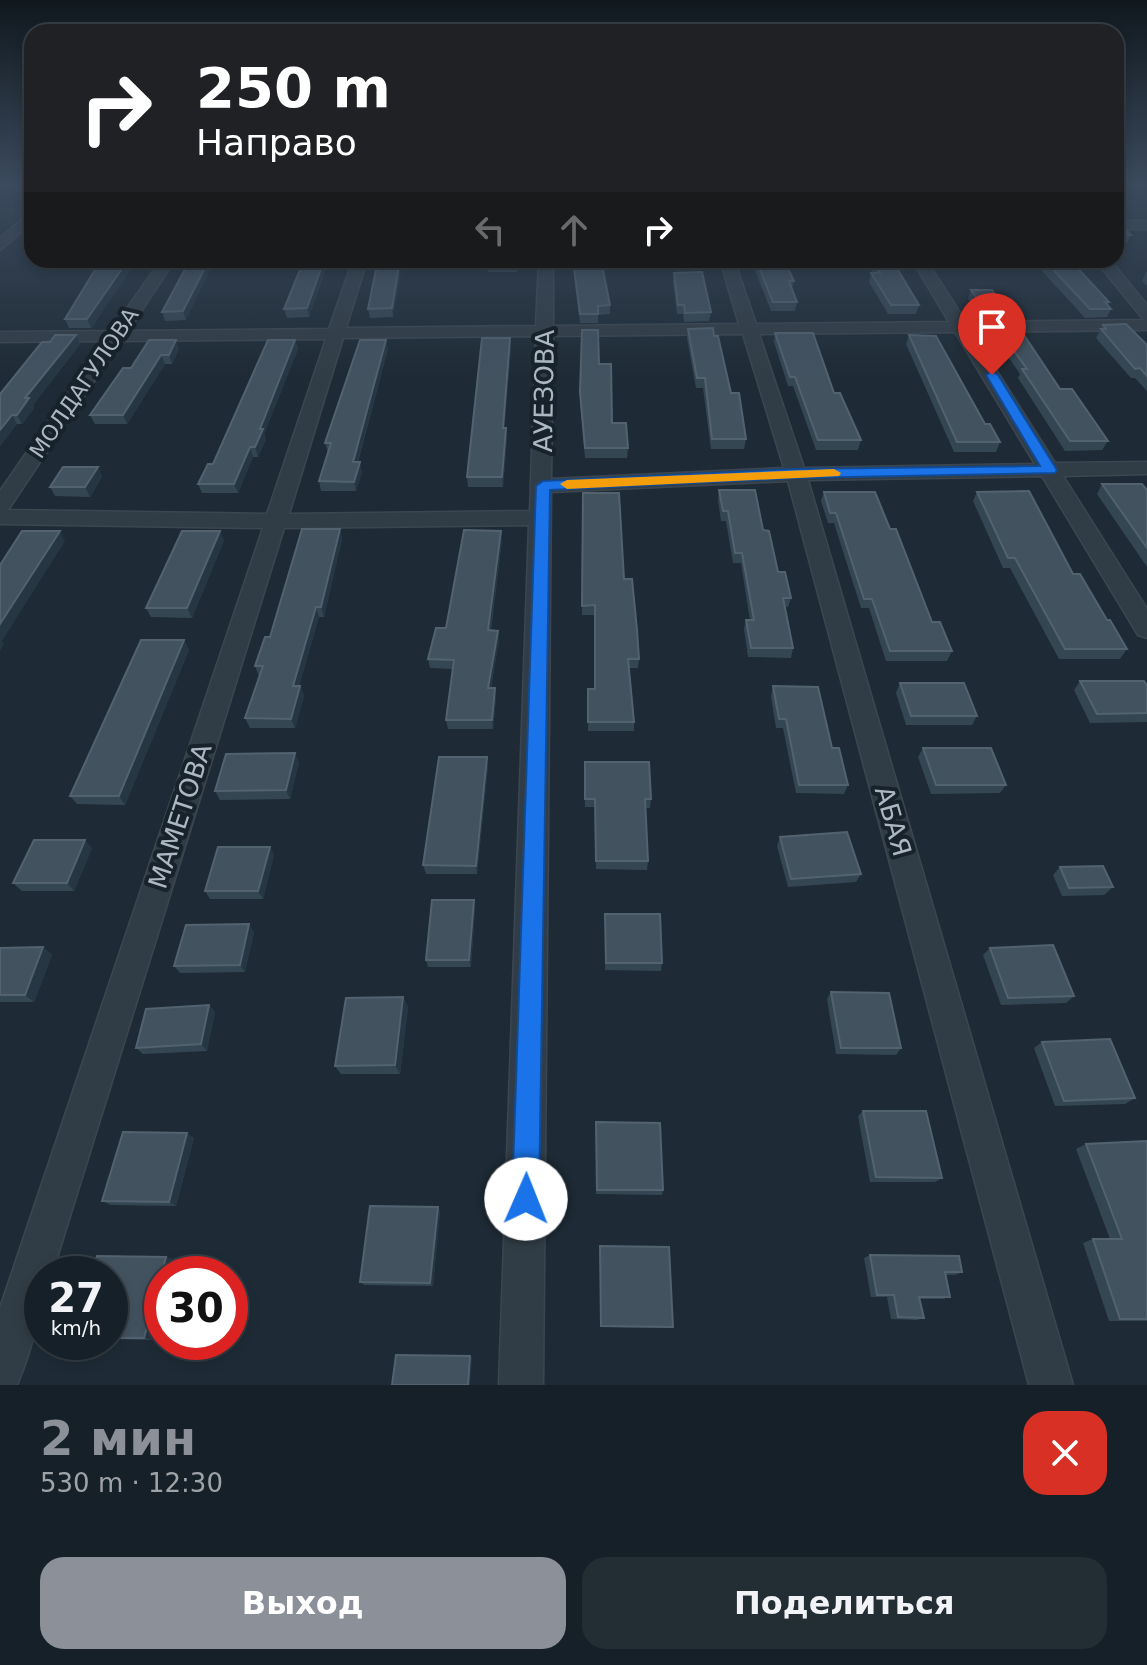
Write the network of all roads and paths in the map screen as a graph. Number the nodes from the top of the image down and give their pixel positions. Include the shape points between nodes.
1 (162, 268) edge
2 (358, 268) edge
3 (546, 268) edge
4 (730, 268) edge
5 (924, 268) edge
6 (1108, 268) edge
7 (1147, 316) edge
8 (1147, 325) edge
9 (963, 327) junction
10 (750, 330) junction
11 (545, 332) junction
12 (338, 334) junction
13 (0, 337) edge
14 (115, 337) junction
15 (1147, 468) edge
16 (1050, 470) junction
17 (796, 474) junction
18 (543, 486) junction
19 (0, 506) edge
20 (0, 517) edge
21 (542, 518) junction
22 (275, 521) junction
23 (1147, 629) edge
24 (0, 1373) edge
25 (521, 1385) edge
26 (1051, 1385) edge

1 - 14 street, МОЛДАГУЛОВА
2 - 12 street, МАМЕТОВА
3 - 11 street, АУЕЗОВА
4 - 10 street, АБАЯ
5 - 9 street
6 - 7 street
8 - 9 street
9 - 10 street
9 - 16 street
10 - 11 street
10 - 17 street, АБАЯ
11 - 12 street
11 - 18 street, АУЕЗОВА
12 - 14 street
12 - 22 street, МАМЕТОВА
13 - 14 street
14 - 19 street, МОЛДАГУЛОВА
15 - 16 street
16 - 17 street
16 - 23 street
17 - 18 street
17 - 26 street, АБАЯ
18 - 21 street, АУЕЗОВА
20 - 22 street
21 - 22 street
21 - 25 street, АУЕЗОВА
22 - 24 street, МАМЕТОВА

